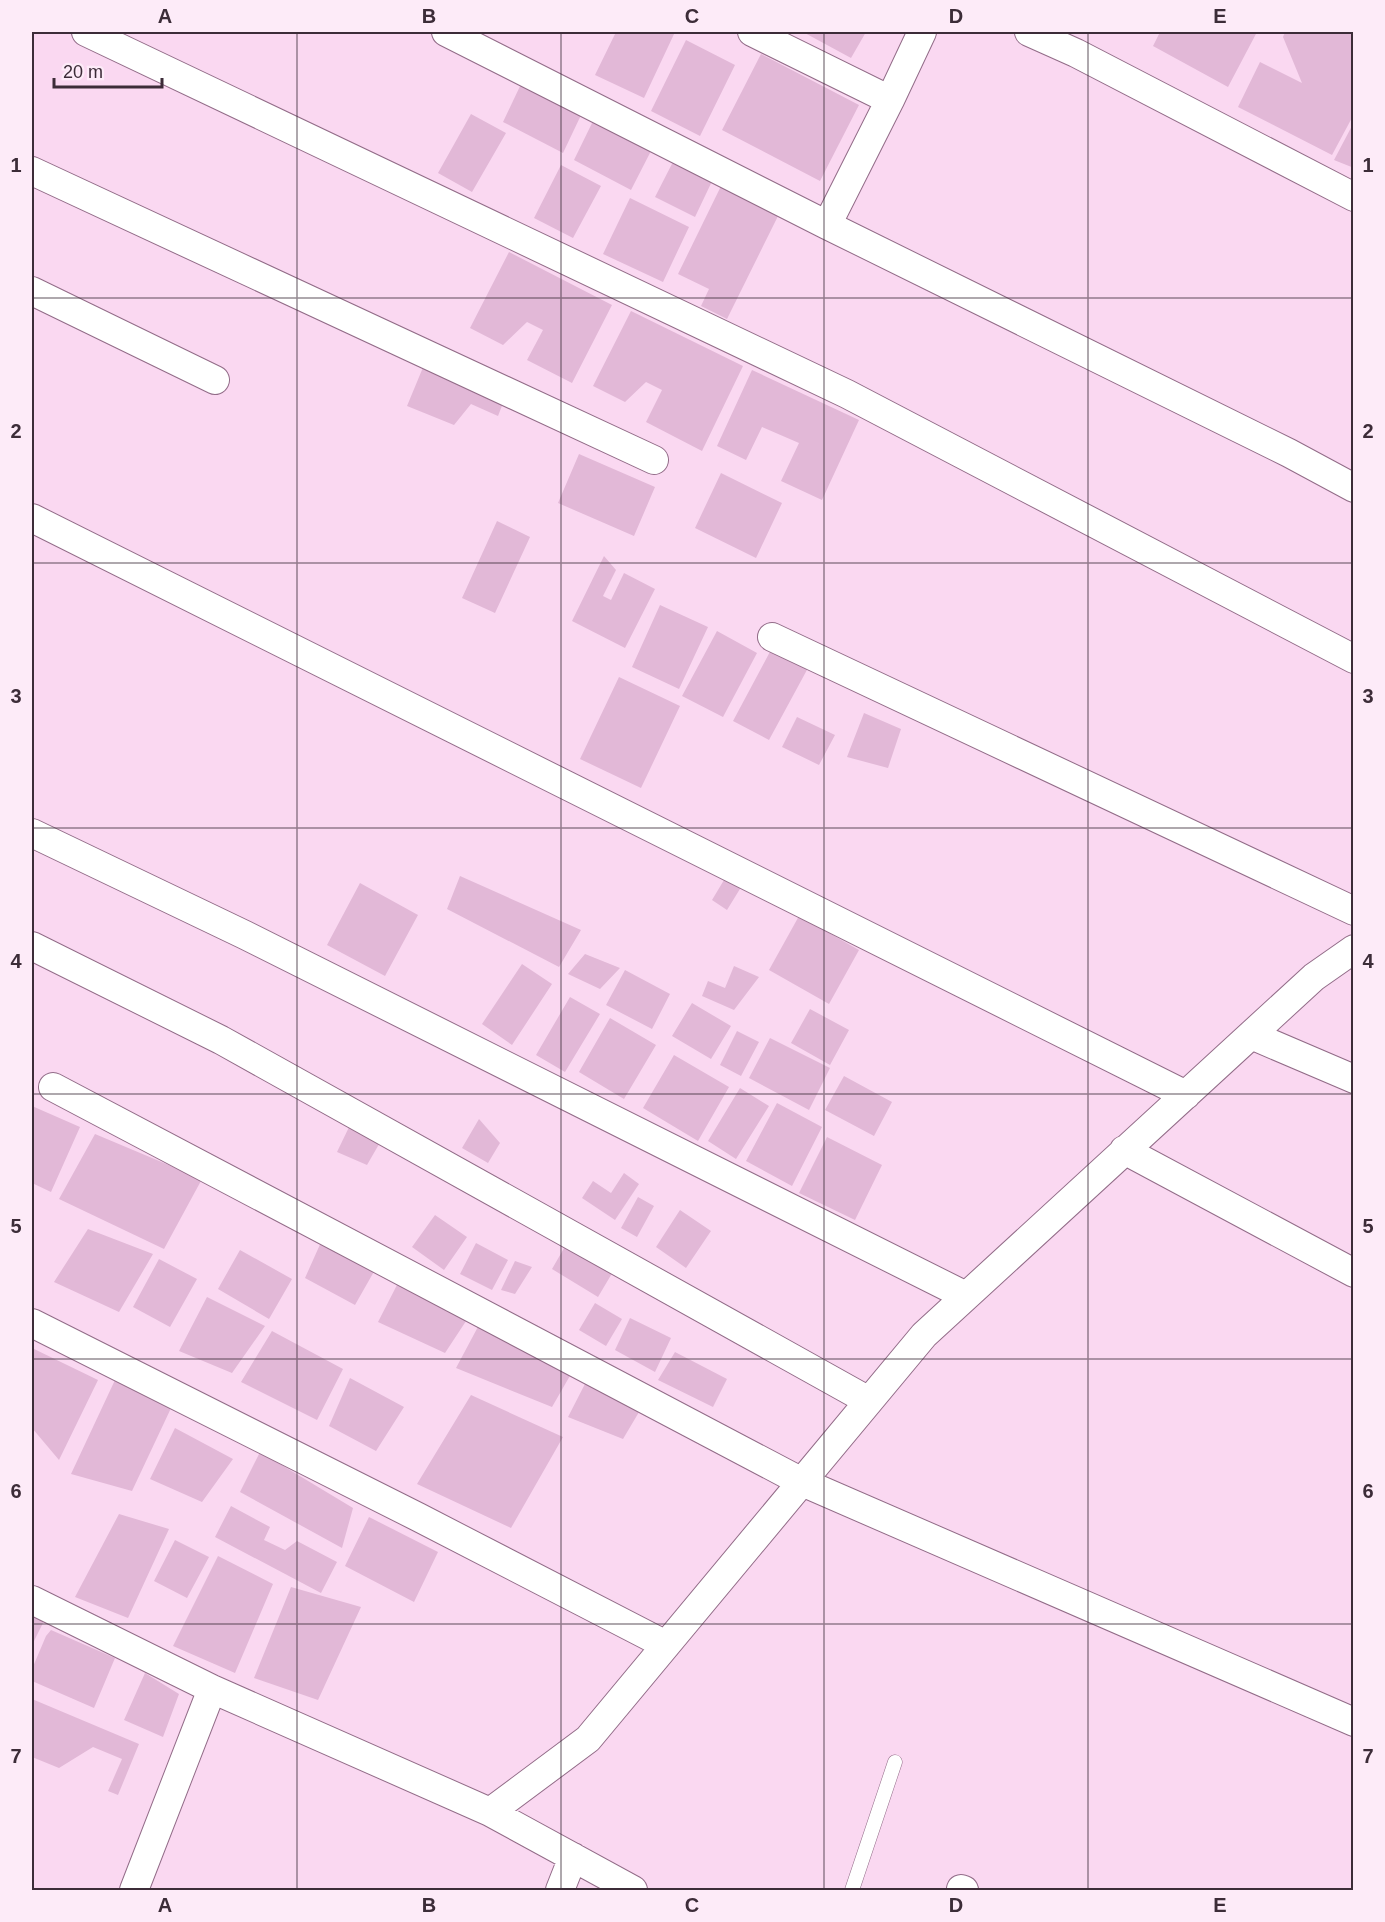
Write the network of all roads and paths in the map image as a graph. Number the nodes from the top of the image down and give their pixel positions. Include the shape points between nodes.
1 (86, 32) edge
2 (446, 32) edge
3 (752, 32) edge
4 (921, 32) edge
5 (1029, 32) edge
6 (890, 100) junction
7 (32, 171) edge
8 (1353, 196) edge
9 (827, 225) junction
10 (32, 291) edge
11 (215, 380) dead end
12 (654, 459) dead end
13 (1353, 488) edge
14 (32, 518) edge
15 (772, 637) dead end
16 (1353, 659) edge
17 (32, 833) edge
18 (1353, 911) edge
19 (32, 946) edge
20 (1353, 949) edge
21 (1251, 1035) junction
22 (1353, 1079) edge
23 (53, 1087) dead end
24 (1185, 1095) junction
25 (1124, 1150) junction
26 (1353, 1274) edge
27 (966, 1296) junction
28 (32, 1323) edge
29 (869, 1401) junction
30 (802, 1482) junction
31 (32, 1600) edge
32 (666, 1645) junction
33 (212, 1689) junction
34 (1353, 1722) edge
35 (895, 1762) dead end
36 (490, 1812) junction
37 (573, 1857) junction
38 (134, 1890) edge
39 (560, 1890) edge
40 (633, 1890) edge
41 (852, 1890) edge

1 - 16 street via 847,394
2 - 9 street
3 - 6 street
4 - 6 street
5 - 8 street via 1076,52
6 - 9 street
7 - 12 street
9 - 13 street via 1278,447
10 - 11 street
14 - 24 street
15 - 18 street
17 - 27 street via 245,934
19 - 29 street via 221,1040
20 - 21 street via 1314,977
21 - 22 street
21 - 24 street
23 - 30 street
24 - 25 street
25 - 26 street
25 - 27 street
27 - 29 street via 924,1335
28 - 32 street
29 - 30 street
30 - 32 street
30 - 34 street
31 - 33 street
32 - 36 street via 588,1739
33 - 36 street
33 - 38 street
35 - 41 lane
36 - 37 street
37 - 39 street
37 - 40 street

